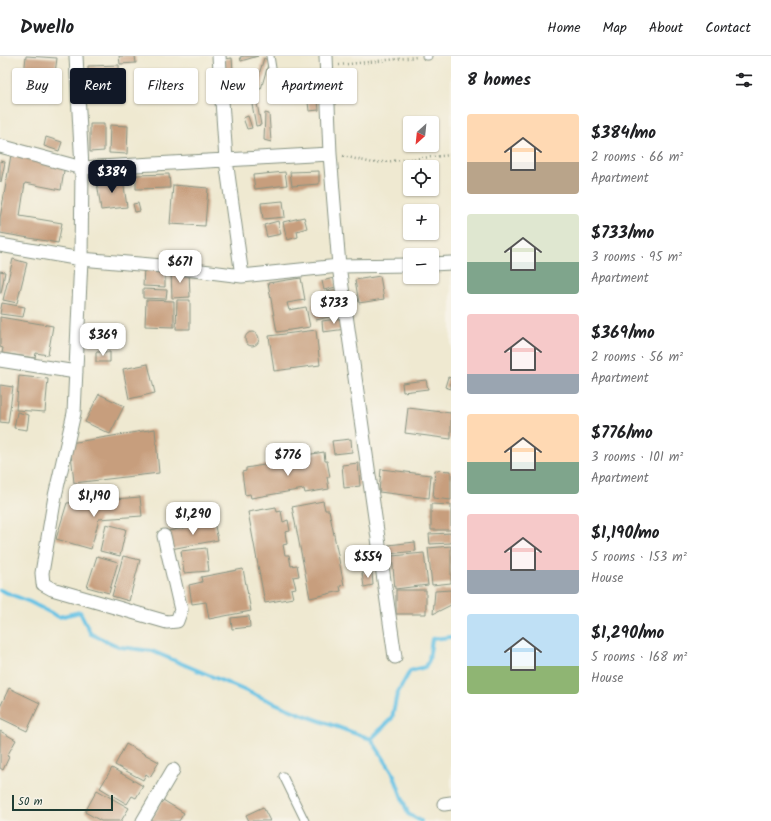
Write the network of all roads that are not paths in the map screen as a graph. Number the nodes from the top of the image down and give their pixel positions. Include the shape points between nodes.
1 (76, 56) edge
2 (219, 56) edge
3 (270, 56) edge
4 (326, 61) edge
5 (272, 68) edge
6 (0, 146) edge
7 (330, 154) junction
8 (226, 160) junction
9 (82, 168) junction
10 (0, 245) edge
11 (81, 259) junction
12 (403, 264) edge
13 (439, 264) edge
14 (451, 264) edge
15 (339, 266) junction
16 (242, 276) junction
17 (0, 360) edge
18 (76, 372) junction
19 (164, 536) dead end
20 (395, 657) dead end
21 (173, 770) dead end
22 (283, 776) dead end
23 (143, 821) edge
24 (305, 821) edge

1 - 9 street
2 - 8 street
3 - 5 lane
4 - 7 street
6 - 9 street
7 - 8 street
7 - 15 street
8 - 9 street
8 - 16 street
9 - 11 street
10 - 11 street
11 - 16 street
11 - 18 street
12 - 15 street
13 - 14 street
15 - 16 street
15 - 20 street
17 - 18 street
18 - 19 street via 74,412 54,496 42,573 43,584 52,589 167,622 177,621 181,610
21 - 23 street
22 - 24 lane

